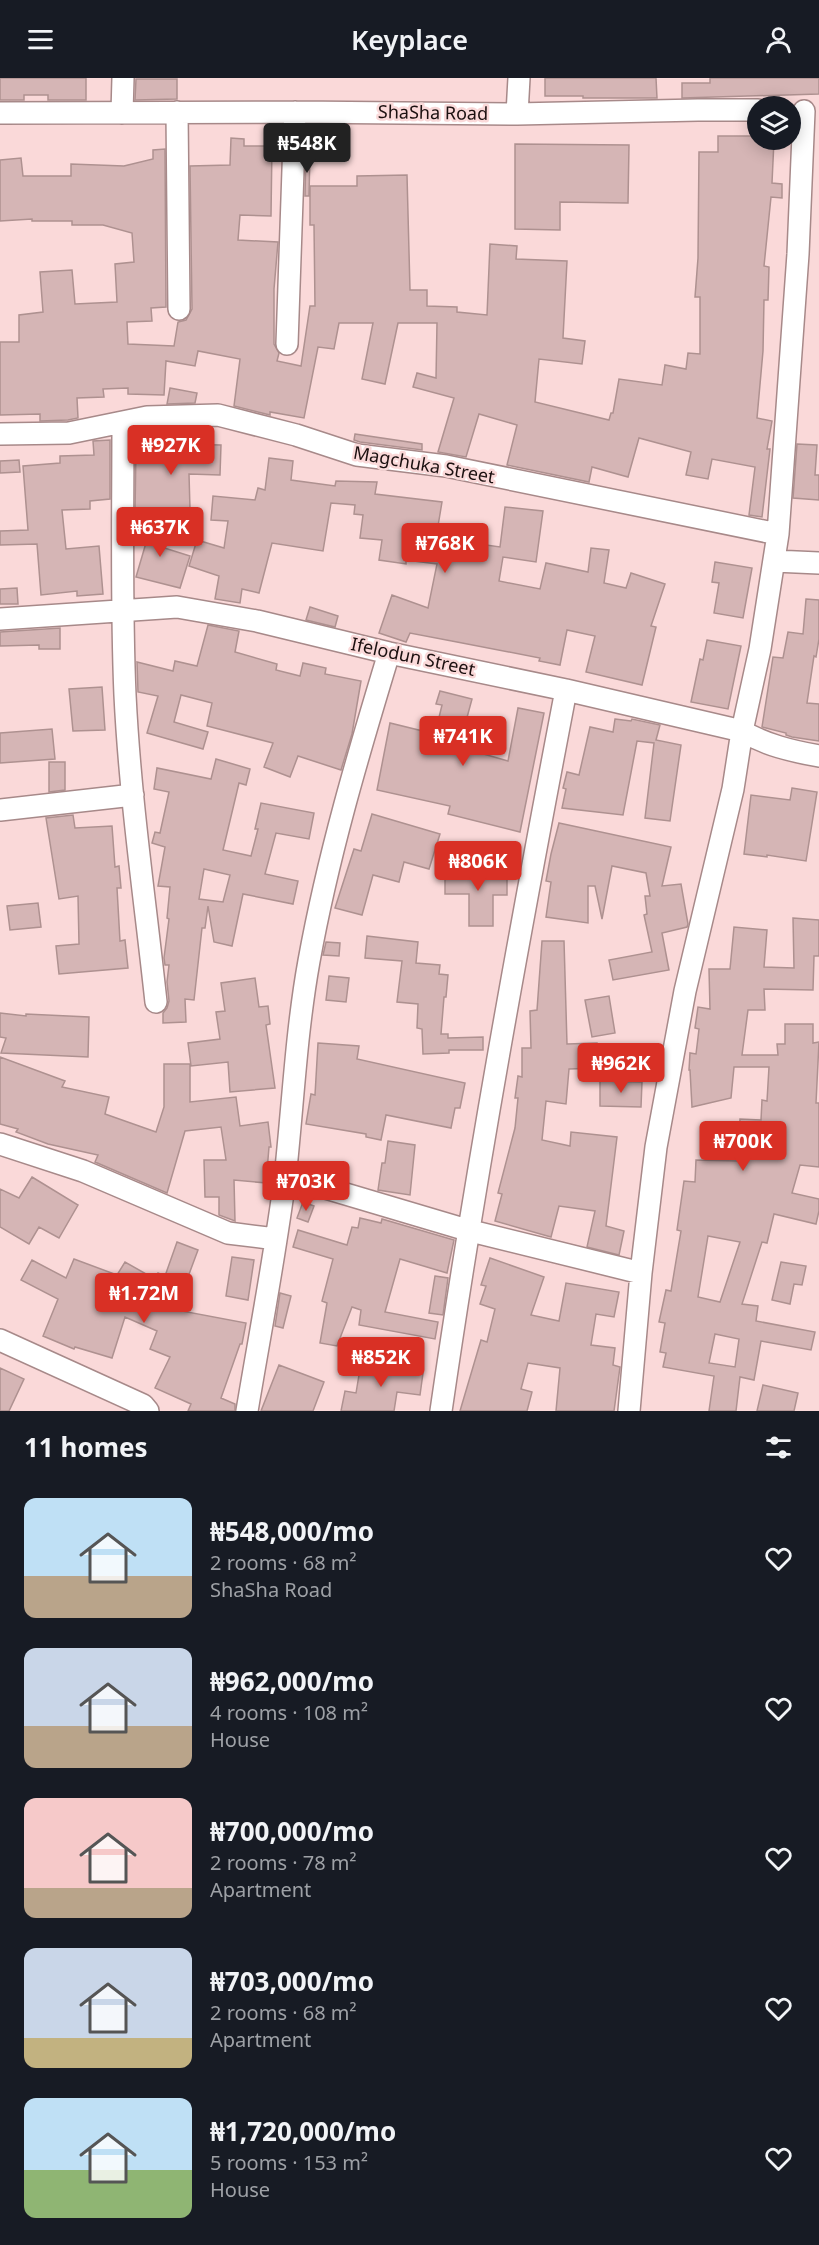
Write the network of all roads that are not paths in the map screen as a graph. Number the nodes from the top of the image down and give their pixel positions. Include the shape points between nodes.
1 (123, 78) edge
2 (519, 78) edge
3 (747, 110) edge
4 (804, 111) edge
5 (122, 112) junction
6 (177, 112) junction
7 (295, 112) junction
8 (0, 113) edge
9 (517, 114) junction
10 (179, 309) dead end
11 (287, 344) dead end
12 (123, 423) junction
13 (0, 434) edge
14 (778, 534) junction
15 (774, 561) junction
16 (819, 563) edge
17 (123, 610) junction
18 (0, 619) edge
19 (389, 653) junction
20 (566, 690) junction
21 (741, 731) junction
22 (819, 756) edge
23 (133, 795) junction
24 (0, 810) edge
25 (156, 1002) dead end
26 (0, 1144) edge
27 (285, 1176) junction
28 (467, 1230) junction
29 (276, 1239) junction
30 (641, 1273) junction
31 (0, 1340) edge
32 (148, 1411) edge
33 (247, 1411) edge
34 (441, 1411) edge
35 (629, 1411) edge

1 - 5 street
2 - 9 street
3 - 9 street, ShaSha Road
4 - 14 street
5 - 6 street, ShaSha Road
5 - 8 street, ShaSha Road
6 - 7 street, ShaSha Road
6 - 10 street
7 - 9 street, ShaSha Road
7 - 11 street
12 - 13 street, Magchuka Street via 69,434
12 - 14 street, Magchuka Street via 147,417 218,415 357,456 446,466
12 - 17 street
14 - 15 street
15 - 16 street
15 - 21 street via 760,649
17 - 18 street, Ifelodun Street
17 - 19 street, Ifelodun Street via 200,610
17 - 23 street
19 - 20 street, Ifelodun Street
19 - 27 street via 346,795 308,962
20 - 21 street, Ifelodun Street
20 - 28 street
21 - 22 street, Ifelodun Street via 776,747
21 - 30 street via 733,789 685,991 656,1147
23 - 24 street
23 - 25 street
26 - 29 street via 83,1171 228,1233
27 - 28 street
27 - 29 street
28 - 30 street
28 - 34 street
29 - 33 street
30 - 35 street
31 - 32 street via 143,1404

